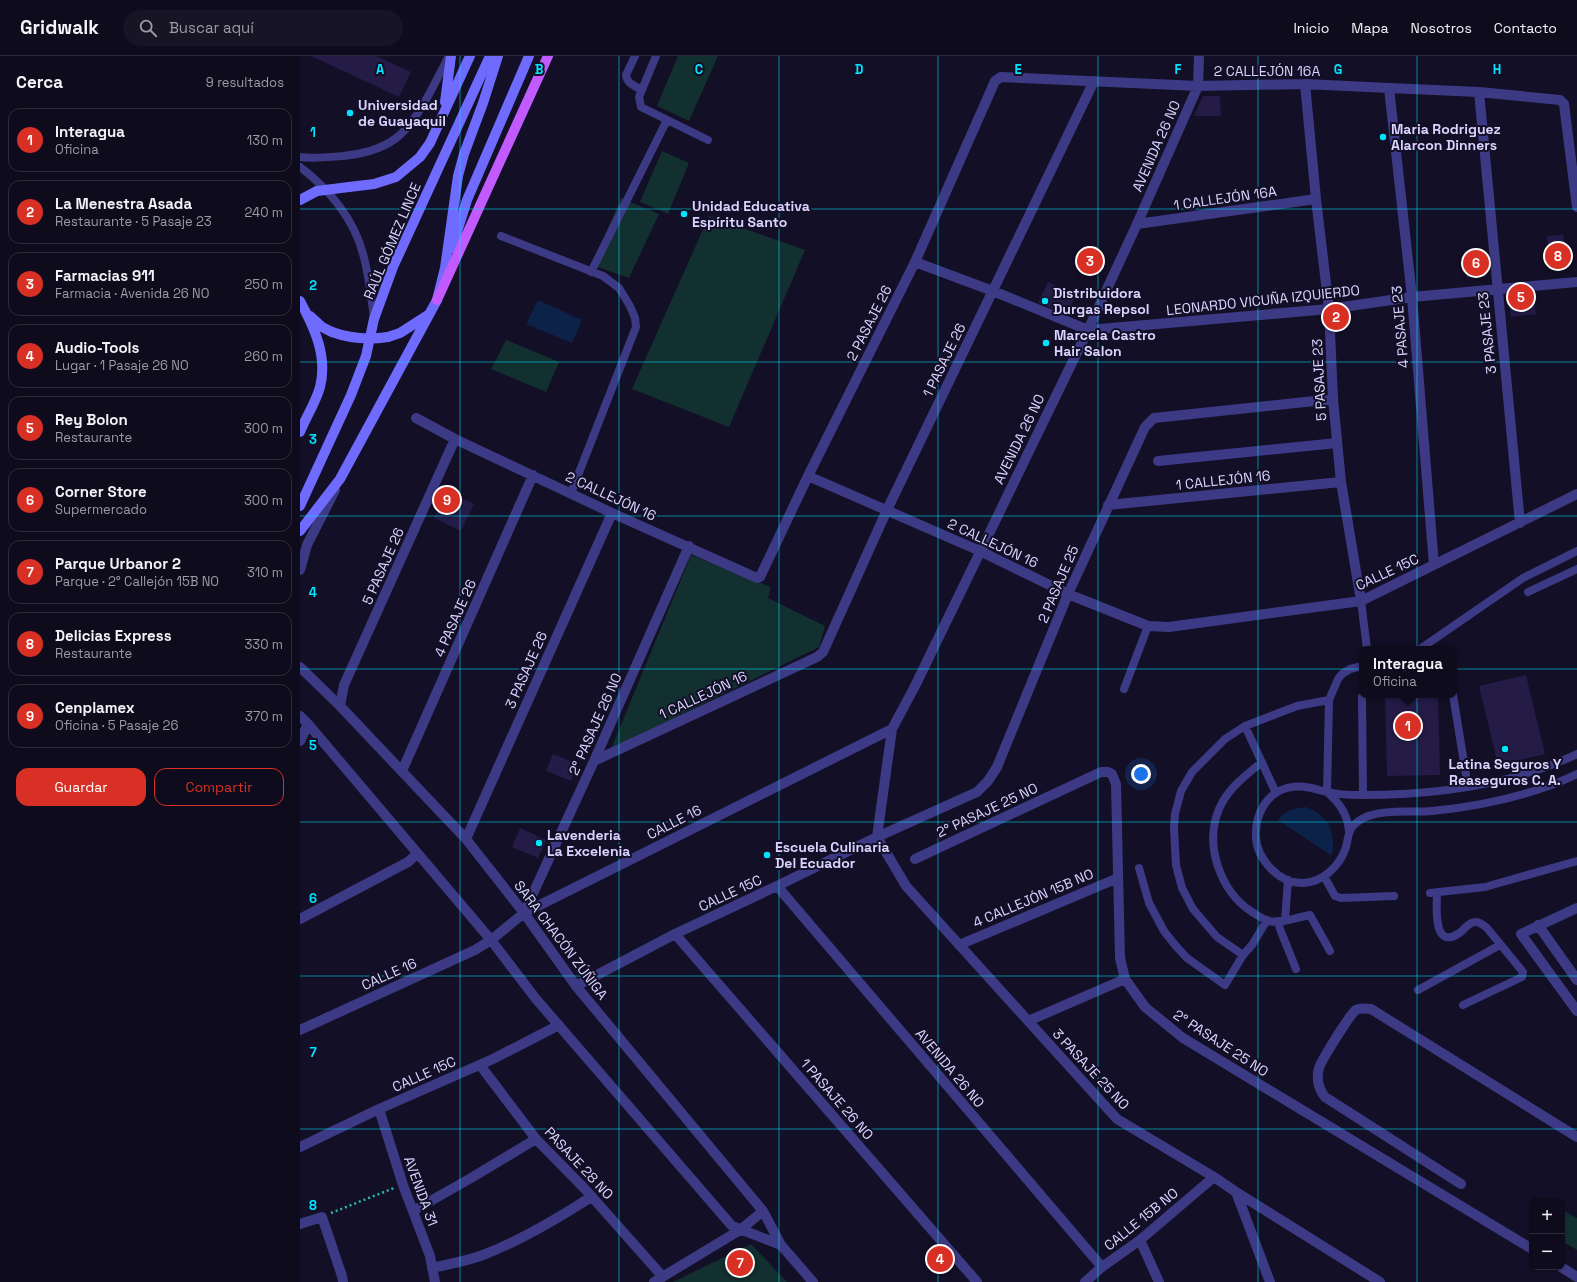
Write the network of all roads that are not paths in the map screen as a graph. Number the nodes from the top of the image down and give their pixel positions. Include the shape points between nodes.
1 (450, 56) edge
2 (470, 56) edge
3 (490, 56) edge
4 (498, 56) edge
5 (529, 56) edge
6 (548, 56) edge
7 (635, 56) edge
8 (656, 56) edge
9 (1199, 56) edge
10 (1001, 77) joint
11 (1094, 81) junction
12 (1305, 84) junction
13 (1198, 86) junction
14 (1389, 88) junction
15 (642, 90) junction
16 (1479, 92) junction
17 (443, 112) junction
18 (667, 120) junction
19 (708, 140) dead end
20 (300, 157) edge
21 (300, 166) edge
22 (1316, 199) junction
23 (300, 200) edge
24 (1577, 207) edge
25 (1137, 224) junction
26 (500, 236) dead end
27 (915, 262) junction
28 (445, 268) junction
29 (591, 272) junction
30 (1577, 282) edge
31 (1497, 288) junction
32 (993, 291) junction
33 (1412, 297) junction
34 (437, 300) junction
35 (301, 304) edge
36 (1329, 309) junction
37 (431, 312) junction
38 (374, 319) junction
39 (1088, 330) junction
40 (1333, 399) junction
41 (416, 418) dead end
42 (300, 432) edge
43 (455, 440) junction
44 (1337, 443) junction
45 (1158, 461) dead end
46 (533, 475) junction
47 (808, 476) junction
48 (340, 479) junction
49 (1341, 482) junction
50 (571, 494) junction
51 (1577, 494) edge
52 (1108, 505) junction
53 (300, 506) edge
54 (887, 510) junction
55 (612, 513) junction
56 (1520, 523) junction
57 (300, 531) edge
58 (689, 546) junction
59 (980, 551) junction
60 (1577, 551) edge
61 (1434, 565) junction
62 (1577, 569) edge
63 (300, 570) edge
64 (757, 578) joint
65 (1528, 592) dead end
66 (1068, 594) junction
67 (1361, 600) junction
68 (1148, 626) junction
69 (1169, 626) joint
70 (1367, 646) edge
71 (1424, 646) edge
72 (823, 652) joint
73 (300, 667) edge
74 (1359, 667) edge
75 (1124, 689) dead end
76 (1362, 698) dead end
77 (1453, 698) edge
78 (1329, 700) junction
79 (340, 706) junction
80 (300, 716) edge
81 (308, 724) junction
82 (1245, 726) junction
83 (892, 729) junction
84 (300, 741) edge
85 (1577, 754) edge
86 (594, 761) junction
87 (1262, 762) junction
88 (997, 767) joint
89 (402, 771) junction
90 (1577, 774) edge
91 (1468, 787) junction
92 (1327, 792) junction
93 (1276, 793) junction
94 (1362, 795) junction
95 (1349, 836) junction
96 (877, 837) junction
97 (466, 839) junction
98 (417, 854) junction
99 (915, 859) dead end
100 (1577, 861) edge
101 (1139, 868) dead end
102 (1324, 876) junction
103 (1118, 878) junction
104 (1288, 880) junction
105 (777, 886) junction
106 (1394, 896) dead end
107 (1577, 908) edge
108 (524, 913) junction
109 (300, 919) edge
110 (1267, 920) junction
111 (1282, 920) junction
112 (1538, 925) junction
113 (675, 934) junction
114 (491, 940) junction
115 (959, 945) junction
116 (1500, 945) junction
117 (1330, 951) dead end
118 (1243, 955) junction
119 (1296, 969) dead end
120 (1126, 979) junction
121 (1577, 980) edge
122 (576, 986) junction
123 (1418, 990) dead end
124 (1463, 1005) dead end
125 (1577, 1011) edge
126 (1028, 1021) junction
127 (559, 1025) junction
128 (300, 1030) edge
129 (480, 1064) junction
130 (379, 1109) junction
131 (1577, 1137) edge
132 (536, 1139) junction
133 (300, 1147) edge
134 (1214, 1177) junction
135 (1461, 1184) dead end
136 (1236, 1192) junction
137 (591, 1197) junction
138 (413, 1211) junction
139 (763, 1211) junction
140 (300, 1224) edge
141 (740, 1230) junction
142 (1140, 1240) junction
143 (781, 1246) junction
144 (1529, 1247) edge
145 (1102, 1267) junction
146 (432, 1268) junction
147 (1565, 1270) edge
148 (663, 1277) junction
149 (1577, 1277) edge
150 (343, 1282) edge
151 (435, 1282) edge
152 (654, 1282) edge
153 (814, 1282) edge
154 (977, 1282) edge
155 (1085, 1282) edge
156 (1159, 1282) edge
157 (1270, 1282) edge
158 (1380, 1282) edge

1 - 17 main road
1 - 20 lane via 415,117 401,134 382,146 359,154
2 - 17 main road, RAÚL GÓMEZ LINCE
3 - 38 main road, RAÚL GÓMEZ LINCE via 393,267
4 - 28 main road via 458,176
5 - 28 main road via 467,200
6 - 34 main road
7 - 15 lane via 626,75 628,82
8 - 15 lane
9 - 13 street, AVENIDA 26 NO
10 - 11 street, 2 CALLEJÓN 16A
10 - 27 street, 2 PASAJE 26 via 995,81
11 - 13 street, 2 CALLEJÓN 16A
11 - 32 street, 1 PASAJE 26
12 - 13 street, 2 CALLEJÓN 16A
12 - 14 street, 2 CALLEJÓN 16A
12 - 22 street, 5 PASAJE 23
13 - 25 street, AVENIDA 26 NO
14 - 16 street, 2 CALLEJÓN 16A
14 - 33 street, 4 PASAJE 23
15 - 18 lane via 639,97 641,107
16 - 24 street, 2 CALLEJÓN 16A via 1561,100 1564,104
16 - 31 street, 3 PASAJE 23
17 - 23 main road, RAÚL GÓMEZ LINCE, bridge via 430,143 420,157 396,177 374,184 317,192
18 - 19 lane
18 - 29 lane
21 - 38 lane via 338,203 360,243
22 - 25 street, 1 CALLEJÓN 16A
22 - 36 street, 5 PASAJE 23
25 - 39 street, AVENIDA 26 NO
26 - 29 lane
27 - 32 street, LEONARDO VICUÑA IZQUIERDO
27 - 47 street, 2 PASAJE 26
28 - 34 main road
29 - 50 lane via 603,276 619,288 630,306 636,327
30 - 31 street, LEONARDO VICUÑA IZQUIERDO
31 - 33 street, LEONARDO VICUÑA IZQUIERDO
31 - 56 street, 3 PASAJE 23
32 - 39 street, LEONARDO VICUÑA IZQUIERDO
32 - 54 street, 1 PASAJE 26
33 - 36 street, LEONARDO VICUÑA IZQUIERDO
33 - 61 street, 4 PASAJE 23
34 - 37 main road
35 - 37 main road, bridge via 322,327 349,338 363,339 388,337 405,330
35 - 42 main road via 321,349 322,374 320,387
36 - 39 street, LEONARDO VICUÑA IZQUIERDO
36 - 40 street, 5 PASAJE 23
37 - 48 main road
38 - 53 main road, RAÚL GÓMEZ LINCE via 366,356 351,395
39 - 59 street, AVENIDA 26 NO
40 - 44 street, 5 PASAJE 23
40 - 52 street, 2 PASAJE 25 via 1154,418 1145,427
41 - 43 street, 2 CALLEJÓN 16
43 - 46 street, 2 CALLEJÓN 16
43 - 79 street, 5 PASAJE 26 via 344,686
44 - 45 street
44 - 49 street, 5 PASAJE 23
46 - 50 street, 2 CALLEJÓN 16
46 - 89 street, 4 PASAJE 26
47 - 54 street, 2 CALLEJÓN 16
47 - 64 street, 2 PASAJE 26 via 761,576
48 - 57 main road
48 - 63 street via 307,545
49 - 52 street, 1 CALLEJÓN 16
49 - 67 street, 5 PASAJE 23
50 - 55 street, 2 CALLEJÓN 16
51 - 56 street, CALLE 15C
52 - 66 street, 2 PASAJE 25
54 - 59 street, 2 CALLEJÓN 16
54 - 72 street, 1 PASAJE 26
55 - 58 street, 2 CALLEJÓN 16
55 - 97 street, 3 PASAJE 26
56 - 61 street, CALLE 15C
58 - 64 street, 2 CALLEJÓN 16
58 - 86 street, 2° PASAJE 26 NO
59 - 66 street, 2 CALLEJÓN 16
59 - 83 street, AVENIDA 26 NO
60 - 71 lane via 1523,578
61 - 67 street, CALLE 15C
62 - 65 lane
66 - 68 street, 2 CALLEJÓN 16
66 - 88 street, 2 PASAJE 25
67 - 69 street, CALLE 15C
67 - 70 lane, 5 PASAJE 23
68 - 69 street, 2 CALLEJÓN 16
68 - 75 lane
72 - 86 street, 1 CALLEJÓN 16
73 - 79 street, SARA CHACÓN ZÚÑIGA
74 - 78 lane via 1342,674
76 - 94 lane
77 - 91 lane
78 - 82 lane via 1297,706
78 - 92 lane
79 - 89 street, SARA CHACÓN ZÚÑIGA
80 - 81 street, SARA CHACÓN ZÚÑIGA
81 - 84 street
81 - 98 street, SARA CHACÓN ZÚÑIGA
82 - 87 lane
82 - 118 lane via 1226,739 1192,772 1181,791 1174,828 1176,865 1180,882 1192,909 1217,937
83 - 96 street, AVENIDA 26 NO
83 - 108 street, CALLE 16
85 - 91 lane via 1550,765
86 - 108 street, 2° PASAJE 26 NO
87 - 93 lane
87 - 110 lane via 1241,778 1228,793 1216,819 1214,840 1217,862 1228,890 1248,909
88 - 96 street, CALLE 15C via 977,792
89 - 97 street, SARA CHACÓN ZÚÑIGA
90 - 95 lane via 1529,792 1469,806 1372,815 1357,822
91 - 94 lane via 1419,793
92 - 93 lane via 1300,786
92 - 94 lane
92 - 95 lane via 1337,800 1345,814
93 - 104 lane via 1266,801 1259,812 1256,840 1260,854 1268,865
95 - 102 lane via 1342,858
96 - 105 street, CALLE 15C
96 - 115 street, 3 PASAJE 25 NO via 906,886
97 - 108 street, SARA CHACÓN ZÚÑIGA
98 - 109 street via 408,862
98 - 114 street, SARA CHACÓN ZÚÑIGA
99 - 103 street, 2° PASAJE 25 NO via 1101,772 1108,772 1112,774 1116,784
100 - 116 lane via 1485,886 1433,893 1439,930 1444,936 1458,934 1475,922 1487,928
101 - 118 lane via 1149,903 1156,917 1187,958 1225,985
102 - 104 lane via 1301,883
102 - 106 lane via 1335,896 1341,898
103 - 115 street, 4 CALLEJÓN 15B NO
103 - 120 street, 2° PASAJE 25 NO via 1120,958
104 - 111 lane
105 - 113 street, CALLE 15C
105 - 145 street, AVENIDA 26 NO
107 - 112 street
108 - 114 street, CALLE 16
108 - 122 street, SARA CHACÓN ZÚÑIGA
110 - 111 lane
110 - 118 lane
111 - 117 lane via 1310,914
111 - 119 lane via 1280,928
112 - 121 street
112 - 125 street via 1521,934
113 - 122 street, CALLE 15C
113 - 154 street, 1 PASAJE 26 NO
114 - 127 street, SARA CHACÓN ZÚÑIGA
114 - 128 street, CALLE 16 via 475,950
115 - 126 street, 3 PASAJE 25 NO
116 - 123 lane
116 - 124 lane via 1523,972 1522,977
120 - 126 street
120 - 144 street, 2° PASAJE 25 NO via 1145,1007 1183,1038
122 - 139 street, SARA CHACÓN ZÚÑIGA
126 - 134 street, 3 PASAJE 25 NO via 1117,1119
127 - 129 street, CALLE 15C
127 - 141 street, SARA CHACÓN ZÚÑIGA via 732,1226
129 - 130 street, CALLE 15C
129 - 132 street, PASAJE 28 NO
130 - 133 street, CALLE 15C
130 - 138 street, AVENIDA 31
131 - 135 street via 1371,1009 1356,1010 1319,1066 1319,1089 1325,1097
132 - 137 street, PASAJE 28 NO
132 - 138 street
134 - 136 street, 3 PASAJE 25 NO
134 - 142 street, CALLE 15B NO
136 - 157 street
136 - 158 street, 3 PASAJE 25 NO
137 - 146 street via 536,1231 483,1255
137 - 148 street, PASAJE 28 NO
138 - 146 street, AVENIDA 31
139 - 141 street
139 - 143 street, SARA CHACÓN ZÚÑIGA
140 - 150 street via 322,1217
141 - 143 street, SARA CHACÓN ZÚÑIGA
141 - 148 street
142 - 145 street, CALLE 15B NO
142 - 156 street
143 - 153 street, SARA CHACÓN ZÚÑIGA
145 - 155 street, CALLE 15B NO
146 - 151 street, AVENIDA 31
147 - 149 street
148 - 152 street

